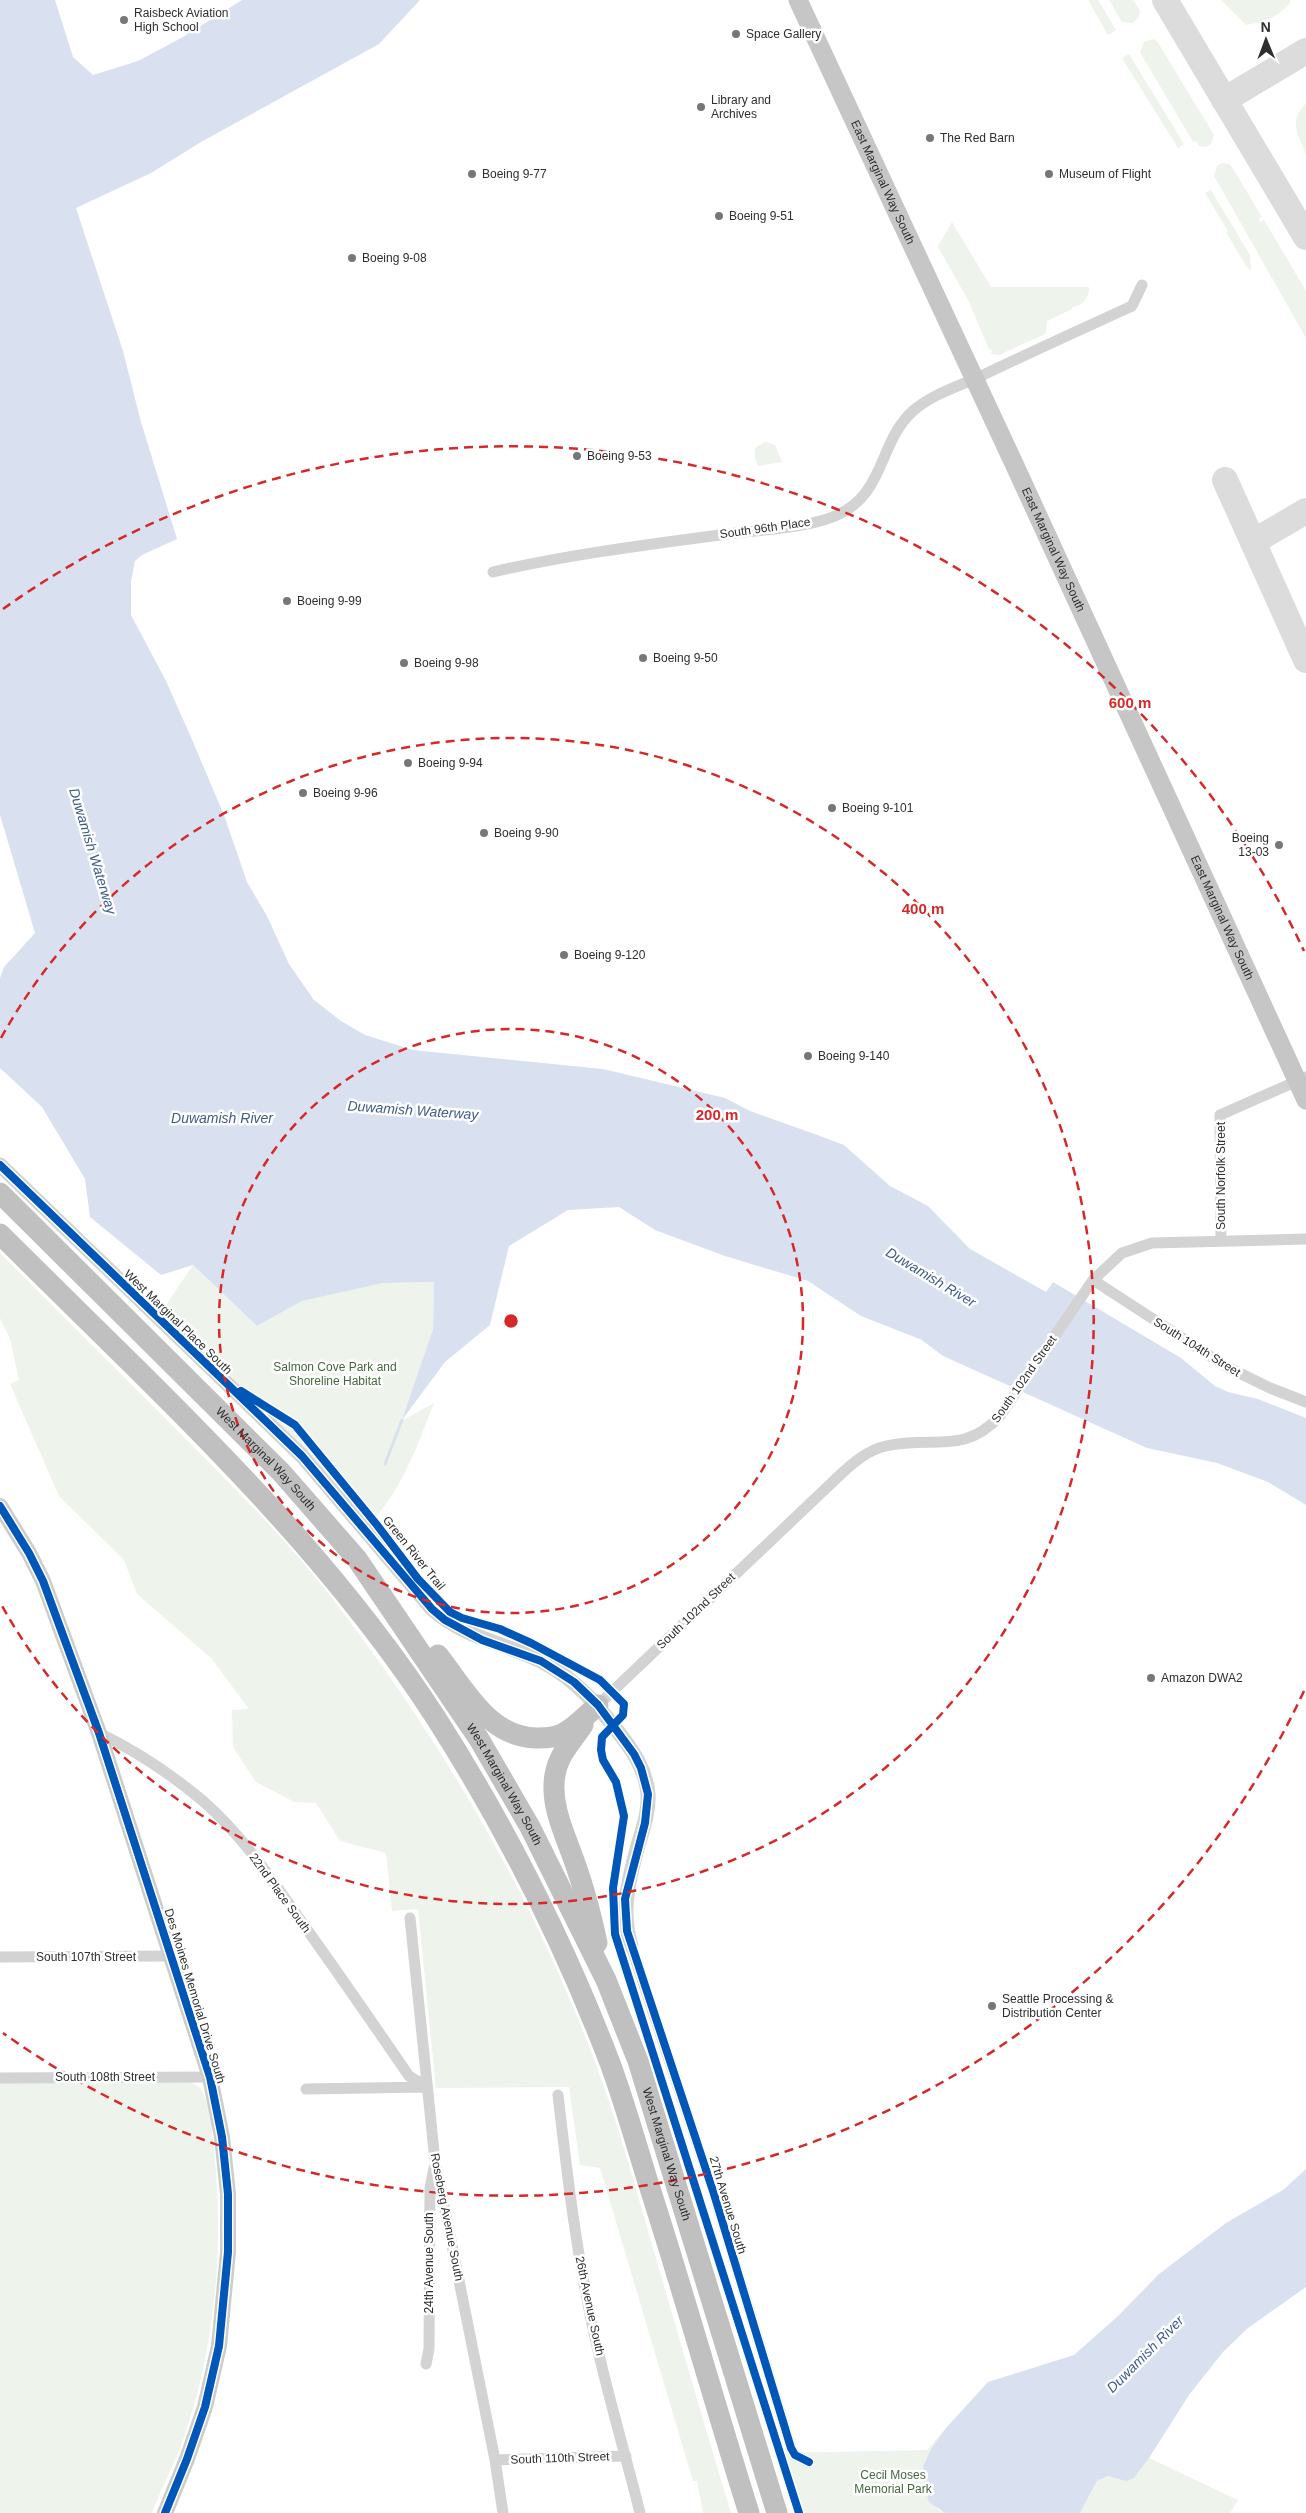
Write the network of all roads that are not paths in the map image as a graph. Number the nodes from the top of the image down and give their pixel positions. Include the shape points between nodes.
1 (798, 0) edge
2 (1142, 285) dead end
3 (974, 379) junction
4 (493, 572) dead end
5 (1302, 1079) edge
6 (1306, 1100) edge
7 (0, 1165) edge
8 (0, 1193) edge
9 (0, 1234) edge
10 (1306, 1239) edge
11 (1221, 1241) junction
12 (1093, 1280) junction
13 (1306, 1402) edge
14 (0, 1506) edge
15 (356, 1559) junction
16 (598, 1705) junction
17 (99, 1733) junction
18 (410, 1918) dead end
19 (631, 1946) joint
20 (171, 1956) junction
21 (0, 1957) edge
22 (606, 1980) junction
23 (210, 2077) junction
24 (0, 2078) edge
25 (427, 2087) junction
26 (306, 2089) dead end
27 (558, 2094) dead end
28 (435, 2161) junction
29 (426, 2364) dead end
30 (626, 2456) junction
31 (495, 2460) junction
32 (809, 2462) dead end
33 (165, 2513) edge
34 (503, 2513) edge
35 (640, 2513) edge
36 (749, 2513) edge
37 (778, 2513) edge

1 - 3 main road, East Marginal Way South
2 - 3 street, South 96th Place via 1132,306
3 - 4 street, South 96th Place via 927,401 906,418 891,441 874,482 852,506 836,516
3 - 5 main road, East Marginal Way South
5 - 6 main road, East Marginal Way South
5 - 11 street, South Norfolk Street via 1220,1115
7 - 16 street, West Marginal Place South via 302,1456 445,1620 482,1640 528,1655 556,1669
8 - 15 highway, West Marginal Way South via 281,1472
9 - 36 highway, West Marginal Way South via 245,1479 322,1565 429,1708 482,1794 550,1924 611,2066
10 - 11 street, South 102nd Street
11 - 12 street, South 102nd Street via 1142,1245 1122,1253
12 - 13 street, South 104th Street via 1227,1367
12 - 16 street, South 102nd Street via 989,1427 965,1440 885,1446 856,1461
14 - 17 main road, Des Moines Memorial Drive South via 43,1581
15 - 16 highway via 417,1628 486,1717 500,1728 528,1738 562,1734
15 - 22 highway, West Marginal Way South via 484,1747 530,1827
16 - 19 street, West Marginal Place South via 634,1754 648,1794 645,1823 625,1898 626,1931
16 - 22 highway via 559,1761 554,1790 557,1809 591,1914
17 - 20 main road, Des Moines Memorial Drive South
17 - 25 street, 22nd Place South via 129,1748 169,1776 203,1802 242,1840 409,2076
18 - 25 street, Roseberg Avenue South
19 - 32 street, 27th Avenue South via 714,2194 791,2448
20 - 21 street, South 107th Street
20 - 23 main road, Des Moines Memorial Drive South
22 - 37 highway, West Marginal Way South via 638,2061
23 - 24 street, South 108th Street
23 - 33 main road, Des Moines Memorial Drive South via 222,2137 228,2194 224,2301 204,2407
25 - 26 street
25 - 28 street, Roseberg Avenue South
27 - 30 street, 26th Avenue South via 581,2268 593,2330
28 - 29 street, 24th Avenue South via 430,2188 429,2349
28 - 31 street, Roseberg Avenue South
30 - 31 street, South 110th Street
30 - 35 street, 26th Avenue South
31 - 34 street, Roseberg Avenue South

